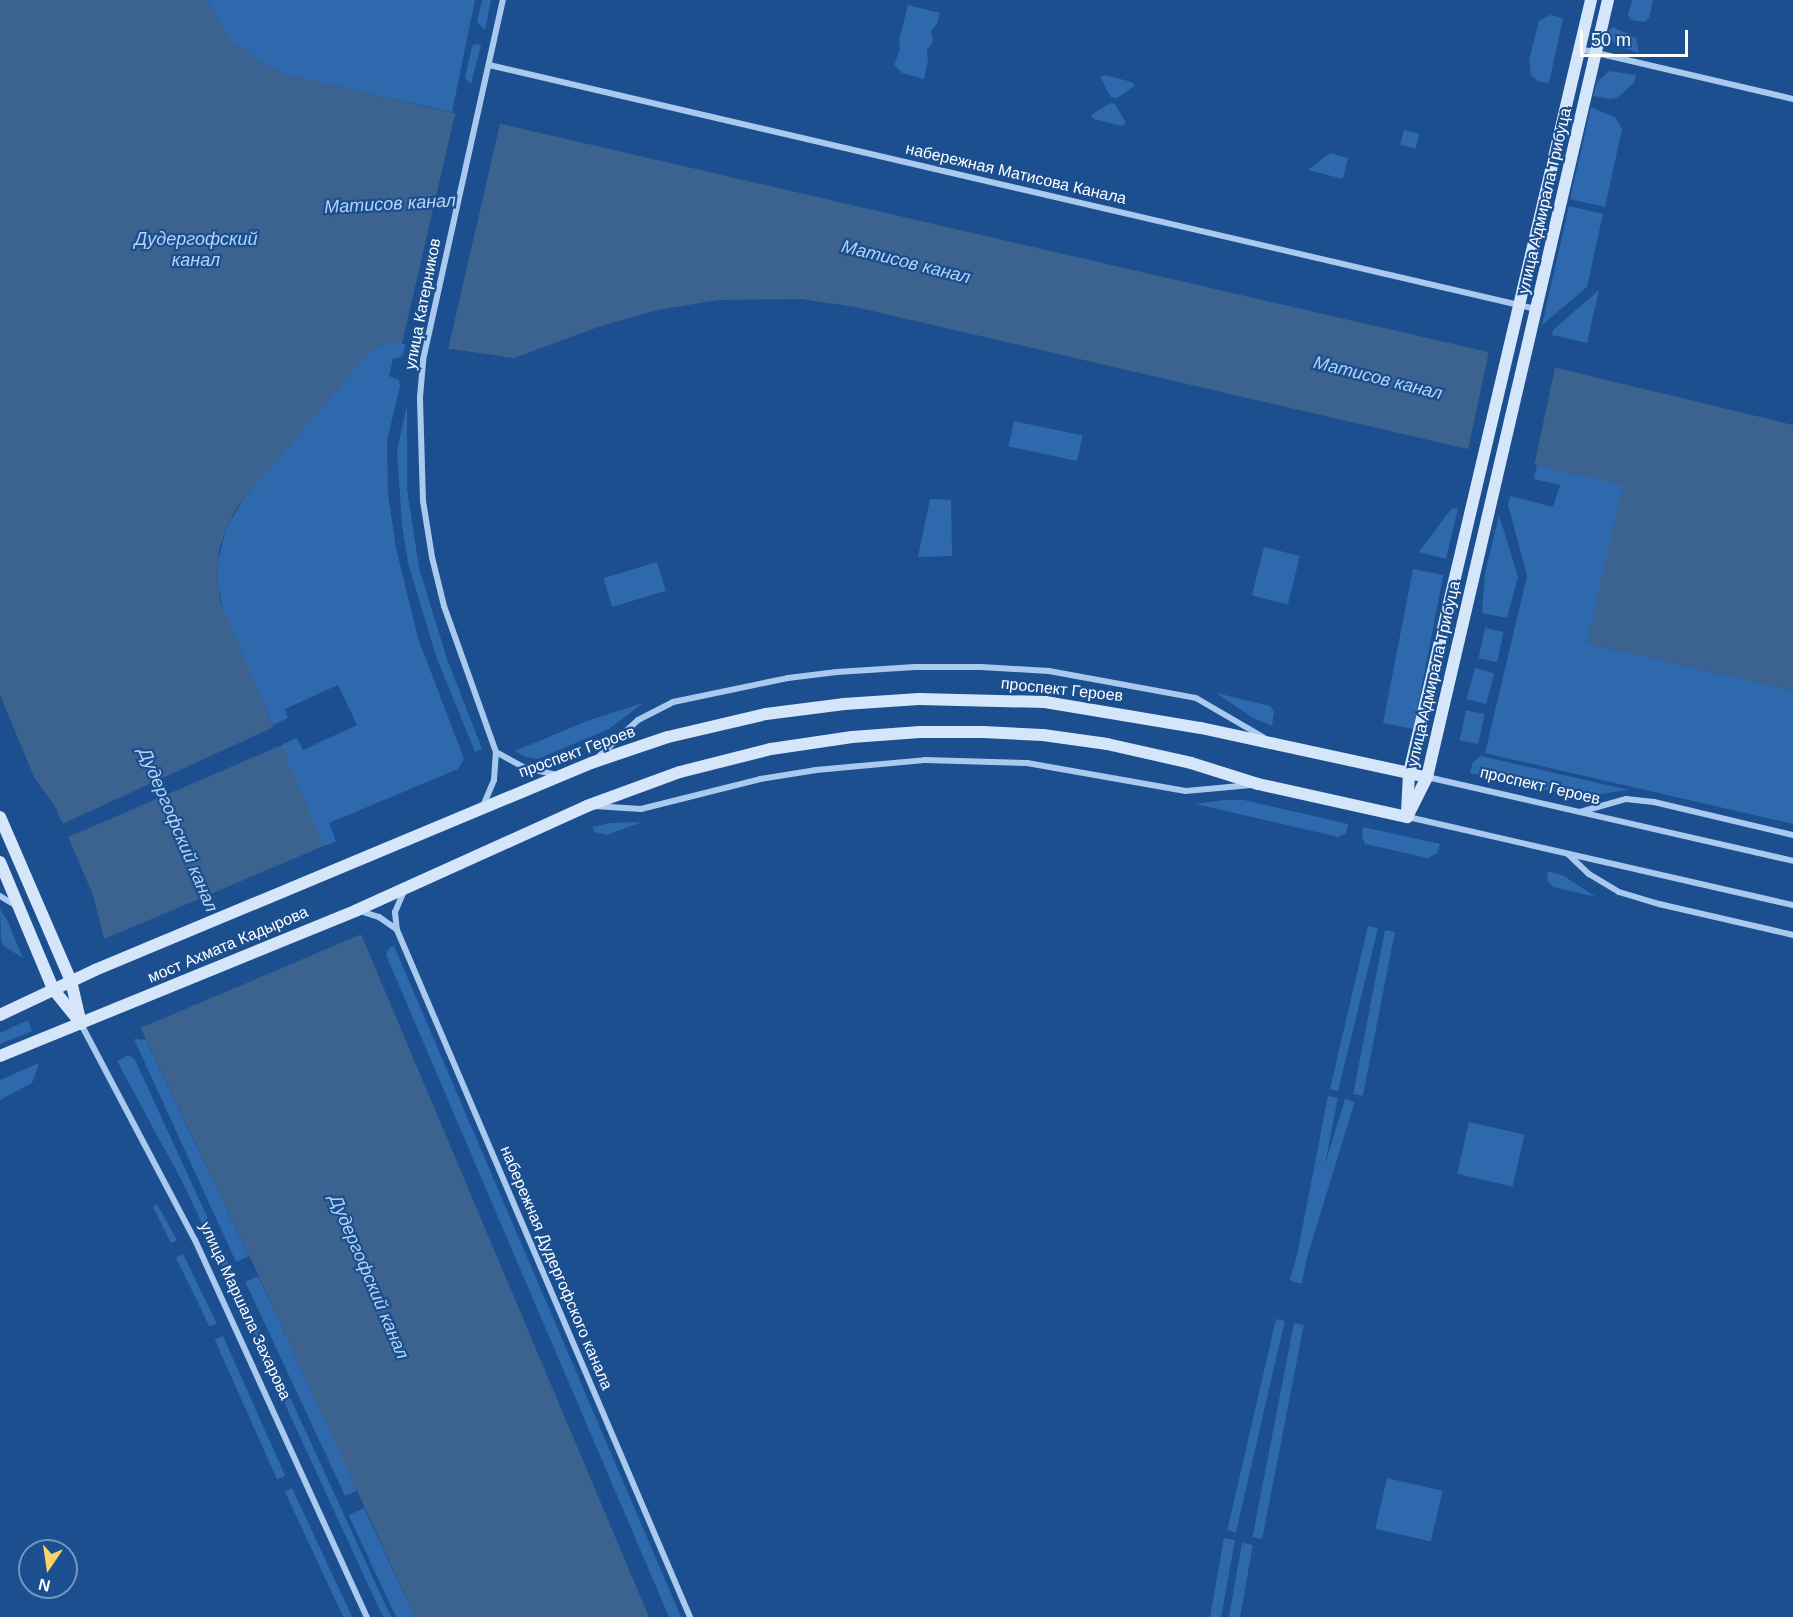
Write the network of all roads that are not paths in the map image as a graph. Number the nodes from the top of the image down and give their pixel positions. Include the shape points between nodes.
1 (503, 0) edge
2 (1591, 0) edge
3 (1608, 0) edge
4 (1580, 48) junction
5 (1596, 52) junction
6 (489, 65) junction
7 (1793, 99) edge
8 (1521, 306) junction
9 (1536, 309) junction
10 (1272, 743) junction
11 (496, 752) junction
12 (591, 763) junction
13 (1409, 773) junction
14 (559, 776) junction
15 (1427, 777) junction
16 (1258, 784) junction
17 (483, 806) junction
18 (587, 806) junction
19 (1578, 812) junction
20 (0, 817) edge
21 (1407, 817) junction
22 (1793, 835) edge
23 (1568, 854) junction
24 (1793, 861) edge
25 (0, 862) edge
26 (339, 868) joint
27 (405, 888) junction
28 (0, 896) edge
29 (1793, 905) edge
30 (19, 907) junction
31 (357, 910) junction
32 (396, 930) junction
33 (1793, 935) edge
34 (71, 981) junction
35 (53, 989) junction
36 (0, 1015) edge
37 (81, 1024) junction
38 (0, 1056) edge
39 (367, 1617) edge
40 (690, 1617) edge

1 - 6 street, улица Катерников
2 - 4 street, улица Адмирала Трибуца
3 - 5 street, улица Адмирала Трибуца
4 - 5 street
4 - 8 street, улица Адмирала Трибуца
5 - 7 street
5 - 9 street, улица Адмирала Трибуца
6 - 8 street, набережная Матисова Канала
6 - 11 street, улица Катерников via 423,360 420,397 421,474 432,557 444,606
8 - 9 street, набережная Матисова Канала
8 - 13 street, улица Адмирала Трибуца
9 - 15 street, улица Адмирала Трибуца
10 - 12 street, проспект Героев via 1112,711 1045,702 919,699 766,714 668,737
10 - 12 street via 1196,698 1049,671 915,667 788,678 673,702 638,720
10 - 13 street, проспект Героев
11 - 14 street via 525,768
11 - 17 street, улица Катерников via 494,780
12 - 14 street, проспект Героев
13 - 15 street, проспект Героев
13 - 21 street, улица Адмирала Трибуца
14 - 17 street, проспект Героев
15 - 19 street, проспект Героев
15 - 21 street, улица Адмирала Трибуца
16 - 18 street via 1186,790 1027,763 925,760 760,779 641,809
16 - 18 street via 1191,763 1107,744 1043,735 920,732 771,749 680,772
16 - 21 street
17 - 26 street, проспект Героев
18 - 27 street
19 - 22 street via 1626,799
19 - 24 street, проспект Героев
20 - 34 street, улица Маршала Захарова
21 - 23 street
23 - 29 street
23 - 33 street via 1589,874 1619,892
25 - 30 street, улица Маршала Захарова
26 - 34 street, мост Ахмата Кадырова
27 - 31 street
27 - 32 street via 395,912
28 - 30 street
30 - 35 street, улица Маршала Захарова
31 - 32 street via 379,917
31 - 37 street, мост Ахмата Кадырова
32 - 40 street, набережная Дудергофского канала
34 - 35 street
34 - 37 street, улица Маршала Захарова
35 - 36 street
35 - 37 street, улица Маршала Захарова
37 - 38 street
37 - 39 street, улица Маршала Захарова via 195,1240

